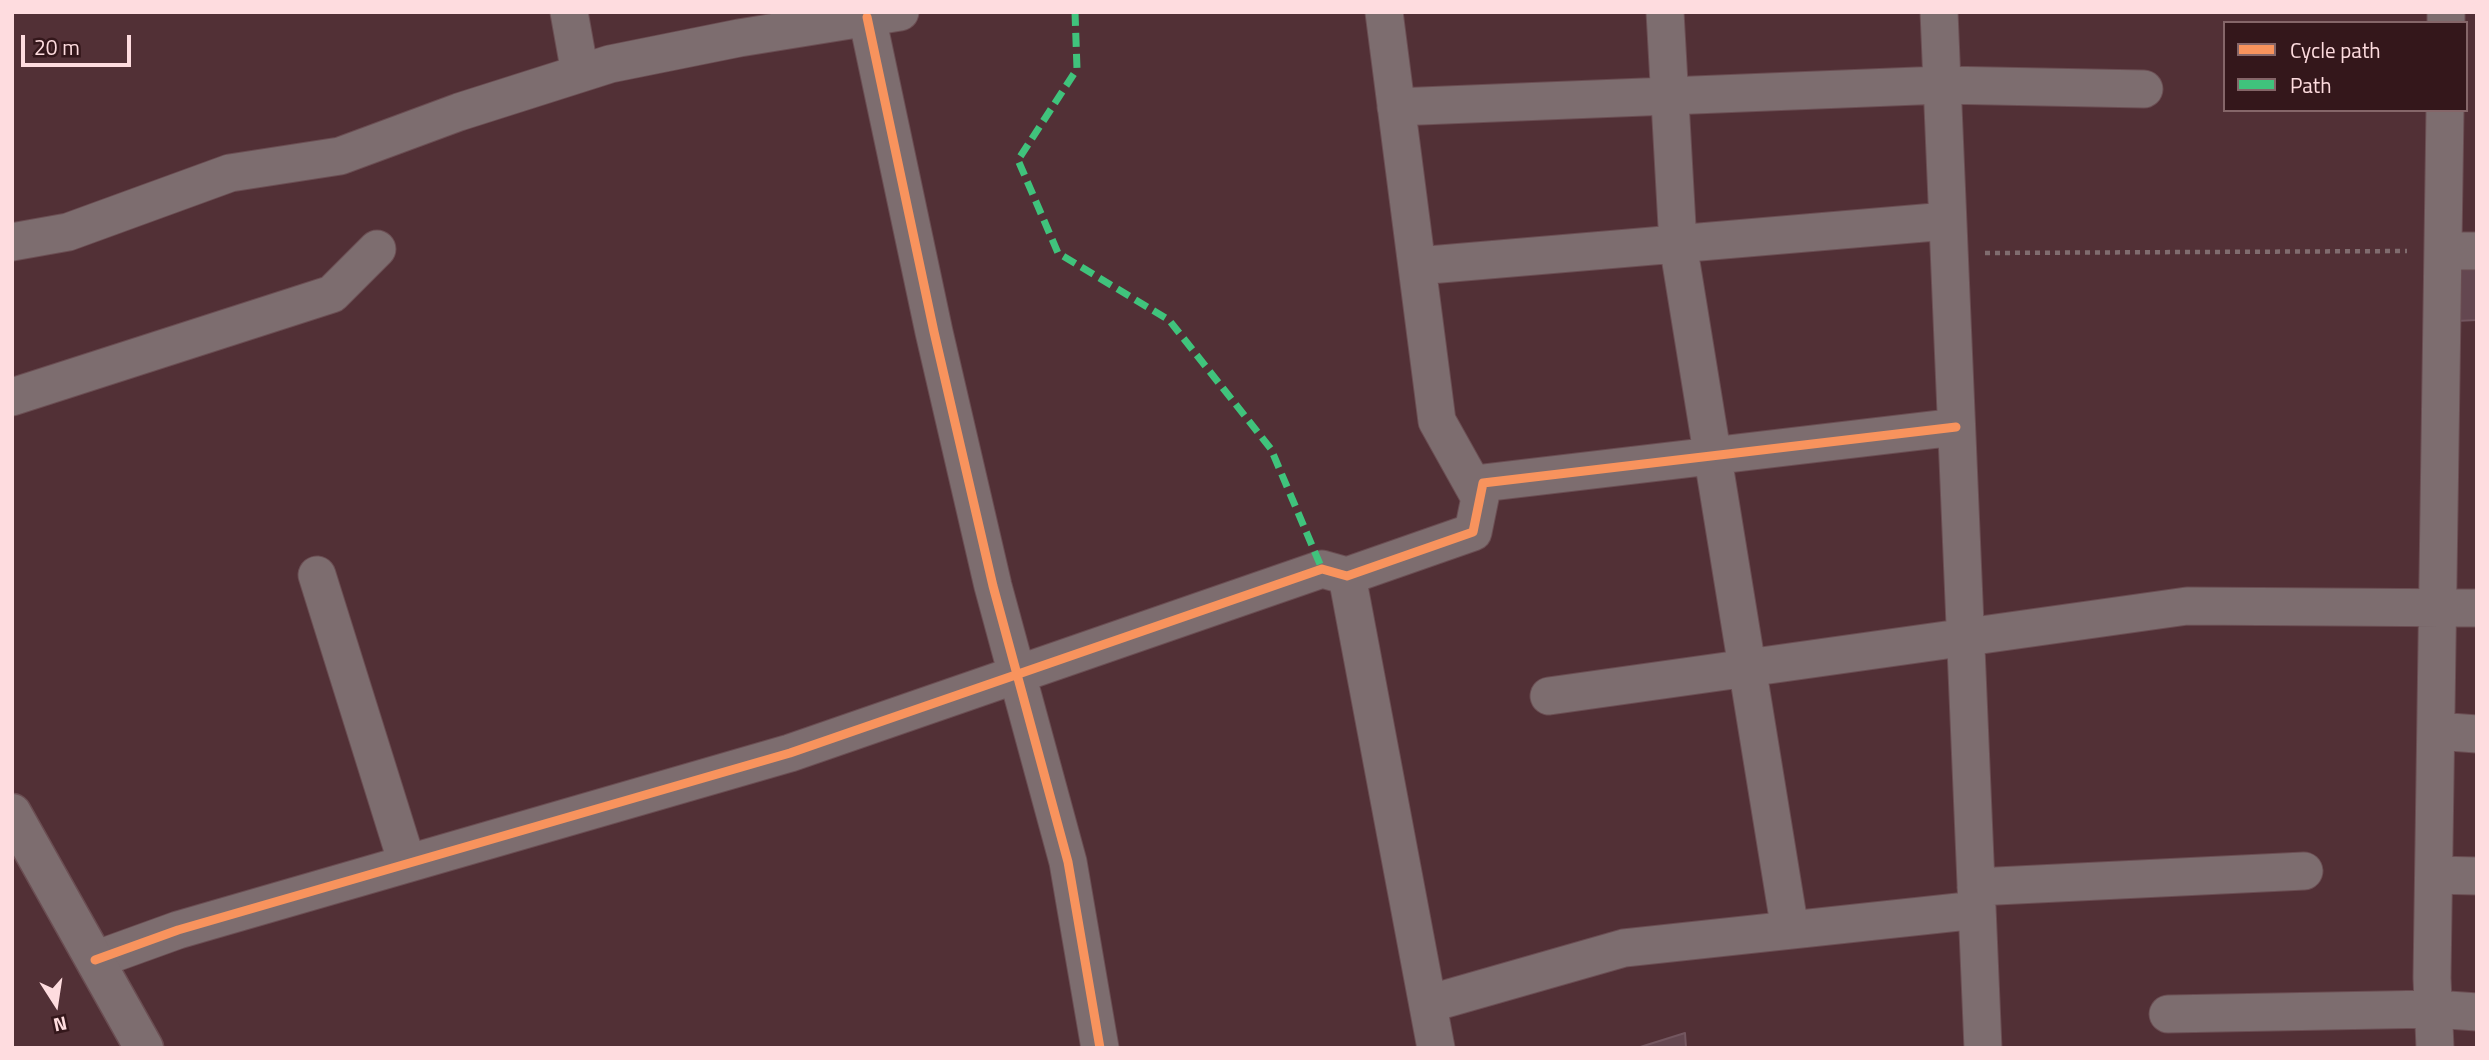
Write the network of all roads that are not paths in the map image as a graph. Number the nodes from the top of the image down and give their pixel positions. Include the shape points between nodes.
1 (569, 12) edge
2 (1384, 12) edge
3 (1665, 12) edge
4 (1939, 12) edge
5 (883, 15) edge
6 (580, 73) junction
7 (1942, 85) junction
8 (2144, 89) dead end
9 (1670, 96) junction
10 (1396, 107) junction
11 (2445, 112) edge
12 (1948, 237) junction
13 (12, 242) edge
14 (1678, 243) junction
15 (377, 249) dead end
16 (2460, 251) edge
17 (1417, 266) junction
18 (12, 397) edge
19 (1956, 427) junction
20 (1712, 456) junction
21 (1480, 498) junction
22 (317, 575) dead end
23 (1347, 576) junction
24 (2437, 607) junction
25 (2477, 608) edge
26 (1965, 638) junction
27 (1747, 668) junction
28 (1017, 673) junction
29 (1549, 696) dead end
30 (2436, 731) junction
31 (2477, 734) edge
32 (12, 813) edge
33 (407, 863) junction
34 (2304, 871) dead end
35 (2434, 876) junction
36 (2477, 876) edge
37 (1977, 899) junction
38 (1790, 930) junction
39 (95, 960) junction
40 (1428, 1004) junction
41 (2434, 1009) junction
42 (2477, 1012) edge
43 (2168, 1014) dead end
44 (145, 1048) edge
45 (1100, 1048) edge
46 (1436, 1048) edge
47 (1983, 1048) edge
48 (2435, 1048) edge

1 - 6 street
2 - 10 street
3 - 9 street
4 - 7 street
5 - 6 street via 739,38
5 - 28 street via 940,359
6 - 13 street via 340,156 230,173 68,232
7 - 8 street
7 - 9 street
7 - 12 street
9 - 10 street
9 - 14 street
10 - 17 street
11 - 16 street
12 - 14 street
12 - 19 street
14 - 17 street
14 - 20 street
15 - 18 street via 332,294
16 - 24 street
17 - 21 street via 1437,421
19 - 20 street
19 - 26 street
20 - 21 street via 1483,484
20 - 27 street
21 - 23 street via 1473,533
22 - 33 street
23 - 28 street via 1322,569
23 - 40 street
24 - 25 street
24 - 26 street via 2187,606
24 - 30 street
26 - 27 street
26 - 37 street
27 - 29 street
27 - 38 street
28 - 33 street via 790,753
28 - 45 street via 1068,862
30 - 31 street
30 - 35 street
32 - 39 street
33 - 39 street via 178,930
34 - 37 street
35 - 36 street
35 - 41 street
37 - 38 street
37 - 47 street
38 - 40 street via 1624,948
39 - 44 street
40 - 46 street
41 - 42 street
41 - 43 street
41 - 48 street

